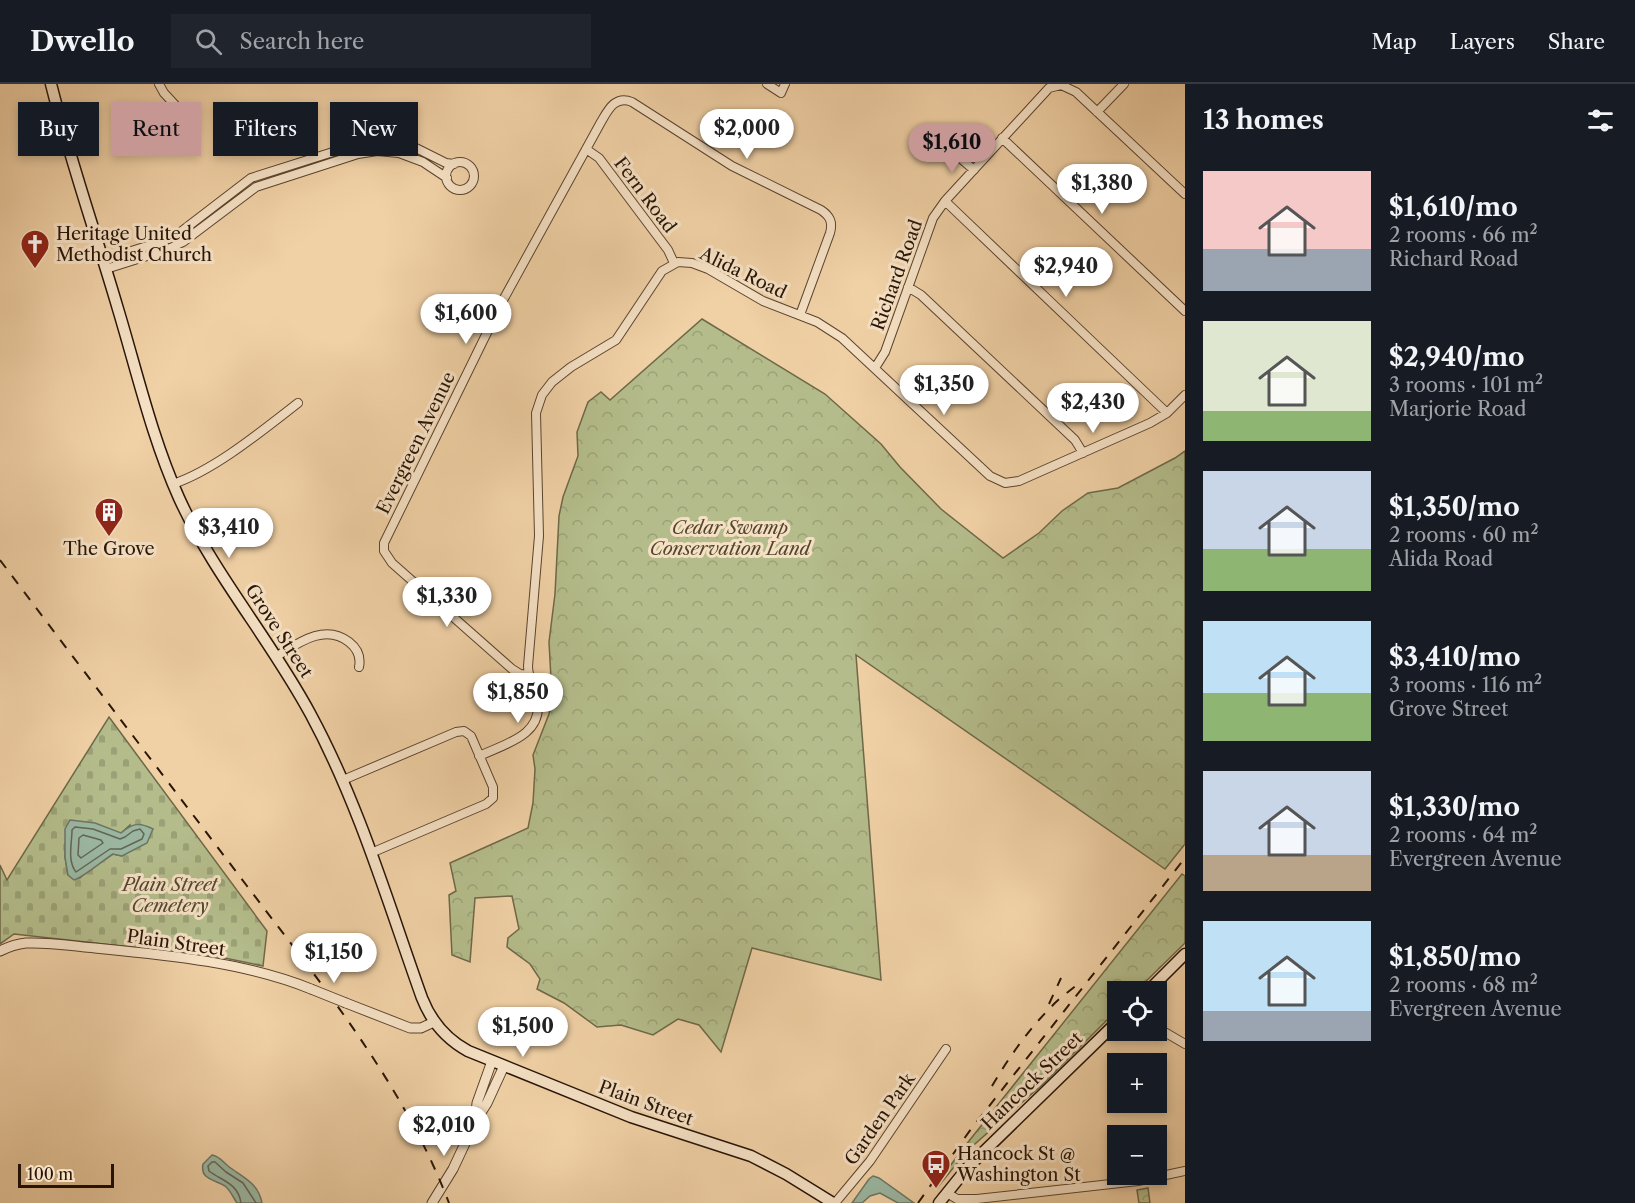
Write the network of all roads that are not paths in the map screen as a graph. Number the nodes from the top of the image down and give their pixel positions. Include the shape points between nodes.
1 (51, 84) edge
2 (159, 84) edge
3 (767, 84) edge
4 (785, 84) edge
5 (1124, 84) edge
6 (172, 102) edge
7 (1097, 112) junction
8 (1002, 138) junction
9 (586, 149) junction
10 (952, 151) dead end
11 (308, 159) junction
12 (454, 164) junction
13 (311, 169) junction
14 (974, 170) junction
15 (447, 178) junction
16 (1185, 194) edge
17 (945, 201) junction
18 (216, 204) junction
19 (223, 212) junction
20 (674, 263) junction
21 (105, 265) junction
22 (908, 287) junction
23 (1185, 311) edge
24 (800, 315) junction
25 (875, 368) junction
26 (1185, 395) edge
27 (298, 403) dead end
28 (1167, 413) junction
29 (1083, 453) junction
30 (174, 484) junction
31 (277, 656) junction
32 (359, 667) dead end
33 (529, 675) junction
34 (479, 756) junction
35 (343, 780) junction
36 (371, 853) junction
37 (0, 951) edge
38 (1185, 954) edge
39 (1158, 981) edge
40 (434, 1022) junction
41 (1107, 1032) edge
42 (1167, 1033) edge
43 (1185, 1044) edge
44 (946, 1049) dead end
45 (492, 1061) junction
46 (504, 1066) junction
47 (475, 1122) junction
48 (1185, 1172) edge
49 (947, 1193) junction
50 (432, 1203) edge
51 (834, 1203) edge
52 (939, 1203) edge

1 - 21 main road, Grove Street
2 - 6 street
3 - 4 street via 781,93
5 - 7 street
7 - 8 street, Richard Road via 1073,89 1053,86
7 - 16 street, Richard Road
8 - 14 street, Richard Road
8 - 23 street
9 - 20 street, Fern Road via 599,158
9 - 24 street, Evergreen Avenue via 611,106 626,100 740,170 824,212 831,219 831,229
9 - 33 street, Evergreen Avenue via 502,302 384,547 392,562 498,657 516,672
10 - 14 street
11 - 12 street via 360,144 387,141 411,146
11 - 13 street
11 - 18 street via 252,178
12 - 15 street
12 - 15 street via 470,167 474,174 472,183 458,190
13 - 15 street via 362,153 391,151 423,162
13 - 19 street via 256,187
14 - 17 street, Richard Road
17 - 22 street, Richard Road via 932,221
17 - 28 street
18 - 19 street
18 - 21 street via 175,236
19 - 21 street via 179,245
20 - 24 street, Alida Road via 701,265 763,301
20 - 33 street, Alida Road via 659,275 619,337 557,378 538,404 539,536
21 - 30 main road, Grove Street
22 - 25 street, Richard Road via 885,352
22 - 29 street via 1078,443
24 - 25 street, Alida Road via 836,333
25 - 29 street, Alida Road via 998,481 1019,481
26 - 28 street, Alida Road
27 - 30 street via 247,442
28 - 29 street, Alida Road
30 - 31 main road, Grove Street via 209,554
31 - 32 street via 310,637 329,634 353,646 359,656
31 - 35 main road, Grove Street
33 - 34 street via 537,701 534,724 524,735
34 - 35 street via 469,734 458,731
34 - 36 street via 494,790 489,803
35 - 36 main road, Grove Street
36 - 40 main road, Grove Street
37 - 40 street, Plain Street, bridge via 34,943 236,968 311,989 413,1029
38 - 39 main road
40 - 45 main road, Plain Street via 458,1046
41 - 49 main road, Hancock Street via 974,1161
42 - 43 street
44 - 51 street, Garden Park via 870,1161
45 - 46 main road, Plain Street
45 - 47 street via 477,1103
46 - 47 street
46 - 51 main road, Plain Street via 638,1120 751,1156
47 - 50 street
48 - 49 street via 1000,1197 962,1200
49 - 52 main road, Hancock Street

